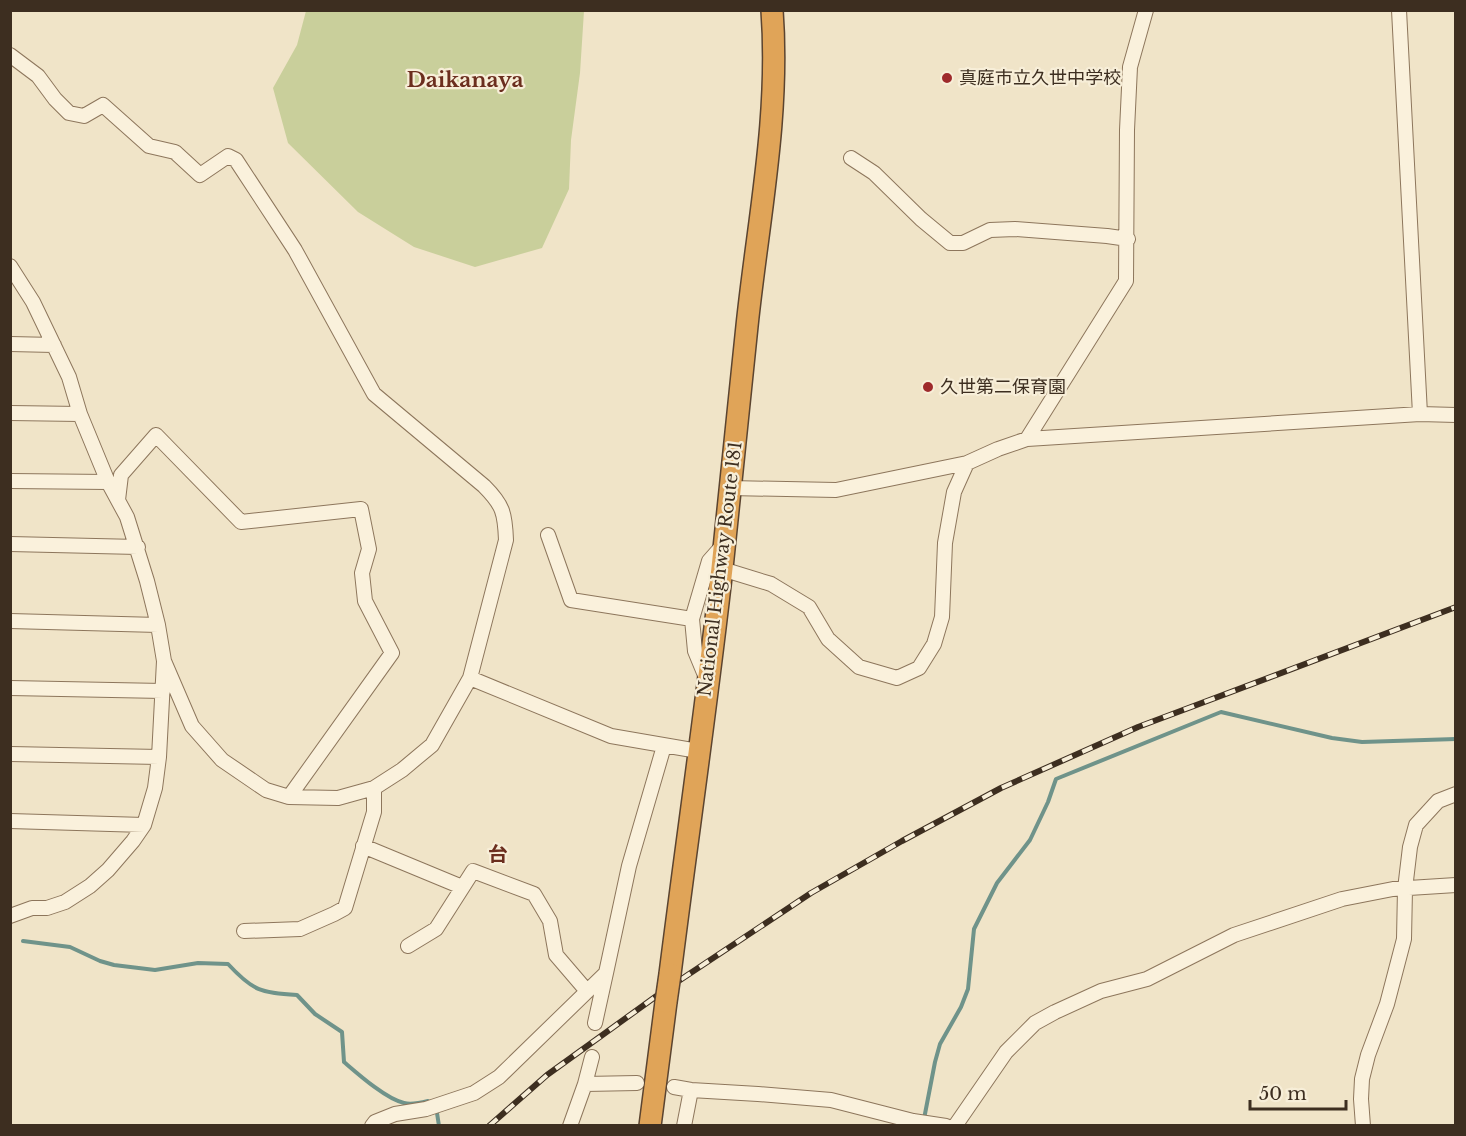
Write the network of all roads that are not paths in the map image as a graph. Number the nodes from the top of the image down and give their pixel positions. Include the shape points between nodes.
1 (772, 10) edge
2 (1146, 10) edge
3 (1399, 10) edge
4 (10, 55) edge
5 (851, 158) dead end
6 (1128, 239) junction
7 (10, 266) edge
8 (10, 344) edge
9 (54, 345) junction
10 (10, 413) edge
11 (80, 414) junction
12 (1420, 414) junction
13 (1455, 415) edge
14 (1027, 439) junction
15 (968, 463) junction
16 (10, 481) edge
17 (108, 482) junction
18 (730, 488) junction
19 (118, 500) junction
20 (548, 535) dead end
21 (10, 544) edge
22 (724, 544) junction
23 (138, 546) junction
24 (722, 569) junction
25 (692, 620) junction
26 (10, 621) edge
27 (158, 625) junction
28 (164, 661) junction
29 (470, 678) junction
30 (707, 680) junction
31 (10, 688) edge
32 (163, 692) junction
33 (664, 746) junction
34 (698, 751) junction
35 (10, 754) edge
36 (159, 757) junction
37 (374, 788) junction
38 (1455, 794) edge
39 (289, 797) junction
40 (10, 821) edge
41 (144, 825) junction
42 (363, 846) junction
43 (1455, 885) edge
44 (462, 887) junction
45 (1405, 889) junction
46 (10, 916) edge
47 (244, 931) dead end
48 (408, 946) dead end
49 (606, 973) junction
50 (586, 990) junction
51 (595, 1023) dead end
52 (592, 1057) dead end
53 (638, 1083) dead end
54 (585, 1084) junction
55 (674, 1087) dead end
56 (691, 1090) junction
57 (372, 1125) edge
58 (570, 1125) edge
59 (650, 1125) edge
60 (684, 1125) edge
61 (946, 1125) edge
62 (955, 1125) edge
63 (1363, 1125) edge

1 - 18 highway, National Highway Route 181 via 774,109
2 - 6 street via 1130,67
3 - 12 street
4 - 29 street via 38,76 69,113 84,116 103,105 149,146 175,152 200,175 228,156 236,160 296,250 374,394 498,500 506,540
5 - 6 street via 874,173 950,243 963,243 990,230 1015,229
6 - 14 street via 1126,280
7 - 9 street
8 - 9 street
9 - 11 street
10 - 11 street
11 - 17 street
12 - 13 street
12 - 14 street
14 - 15 street
15 - 18 street via 836,490
15 - 24 street via 954,492 945,543 942,616 934,644 918,668 897,678 859,667 828,639 809,607 771,584
16 - 17 street
17 - 19 street
18 - 22 highway, National Highway Route 181
19 - 23 street
19 - 39 street via 121,475 156,435 241,522 361,509 369,549 362,573 365,601 392,653
20 - 25 street via 571,600
21 - 23 street
22 - 24 highway, National Highway Route 181
22 - 25 street via 709,561
23 - 27 street
24 - 30 highway, National Highway Route 181
25 - 30 street via 694,651
26 - 27 street
27 - 28 street
28 - 32 street
28 - 39 street via 192,726 222,760 266,790
29 - 33 street via 611,736
29 - 37 street via 432,745
30 - 34 highway, National Highway Route 181
31 - 32 street
32 - 36 street
33 - 34 street
33 - 49 street via 629,866
34 - 59 highway, National Highway Route 181, bridge
35 - 36 street
36 - 41 street
37 - 39 street via 338,798
37 - 42 street via 374,812
38 - 45 street via 1438,801 1416,825
40 - 41 street
41 - 46 street via 108,870 82,892 65,903
42 - 44 street
42 - 47 street via 345,908 300,929
43 - 45 street
44 - 48 street via 436,929
44 - 50 street via 473,871 534,894 550,921 556,955
45 - 62 street via 1342,899 1234,935 1147,979 1101,991 1055,1012 1035,1023 1006,1052
45 - 63 street via 1404,939 1362,1079
49 - 50 street
49 - 51 street
50 - 57 street via 498,1077 474,1094 395,1114
52 - 54 street
53 - 54 street
54 - 58 street
55 - 56 street
56 - 60 street
56 - 61 street via 831,1100 913,1121

